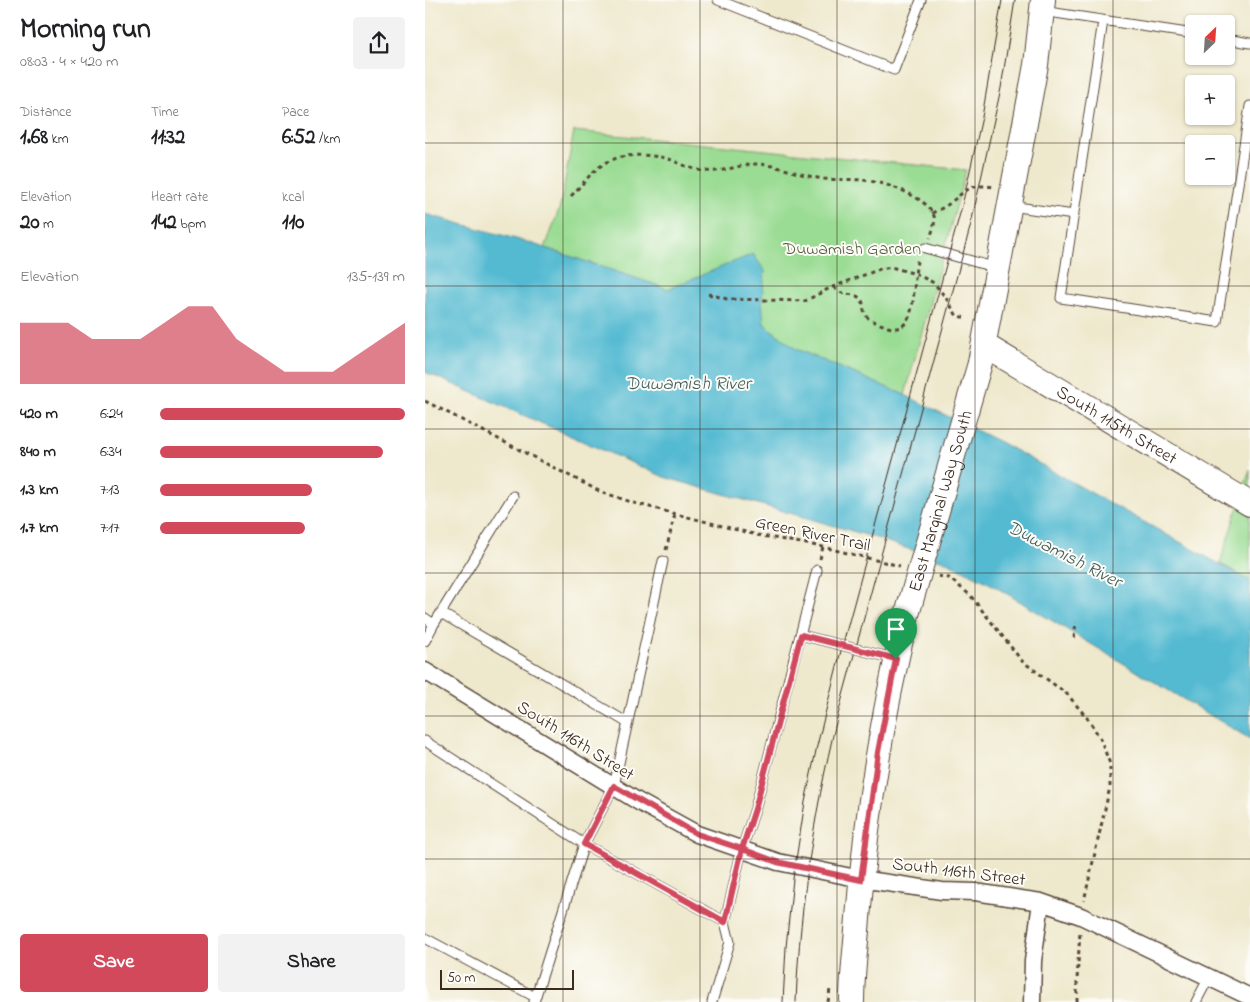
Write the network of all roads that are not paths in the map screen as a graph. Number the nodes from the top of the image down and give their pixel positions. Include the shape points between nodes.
1 (719, 0) edge
2 (921, 0) edge
3 (1042, 6) edge
4 (1103, 20) junction
5 (1185, 33) edge
6 (1235, 40) edge
7 (1250, 43) edge
8 (1250, 106) edge
9 (1004, 197) junction
10 (1073, 215) junction
11 (925, 248) road end
12 (998, 268) junction
13 (982, 354) junction
14 (513, 496) dead end
15 (1250, 504) edge
16 (663, 561) road end
17 (817, 570) dead end
18 (441, 613) junction
19 (425, 618) edge
20 (434, 624) junction
21 (801, 635) junction
22 (425, 641) edge
23 (896, 659) junction
24 (425, 671) edge
25 (628, 723) junction
26 (425, 741) edge
27 (614, 786) junction
28 (584, 844) junction
29 (742, 849) junction
30 (861, 880) junction
31 (1041, 902) junction
32 (725, 922) junction
33 (425, 938) edge
34 (1209, 977) junction
35 (1250, 997) edge
36 (535, 1000) edge
37 (712, 1002) edge
38 (852, 1002) edge
39 (1032, 1002) edge
40 (1196, 1002) edge

1 - 2 lane via 894,70
3 - 4 lane
3 - 9 street, East Marginal Way South via 1036,65
4 - 5 lane
4 - 10 lane
6 - 7 lane
8 - 10 lane via 1217,322 1061,298
9 - 10 lane
9 - 12 street, East Marginal Way South
11 - 12 lane
12 - 13 street, East Marginal Way South
13 - 15 street, South 115th Street
13 - 23 street, East Marginal Way South, bridge
14 - 18 lane
16 - 25 lane
17 - 21 lane
18 - 20 lane
18 - 25 lane
19 - 20 lane
20 - 22 lane
21 - 23 lane
21 - 29 lane
23 - 30 street, East Marginal Way South via 878,752
24 - 27 street, South 116th Street
25 - 27 lane
26 - 28 lane
27 - 28 lane
27 - 29 street, South 116th Street via 697,834
28 - 32 lane
28 - 36 lane
29 - 30 street, South 116th Street via 777,862
29 - 32 lane
30 - 31 street, South 116th Street
30 - 38 street, East Marginal Way South
31 - 34 street, South 116th Street via 1081,916
31 - 39 street via 1033,961
32 - 37 lane via 730,942
33 - 36 lane
34 - 35 street, South 116th Street
34 - 40 lane

